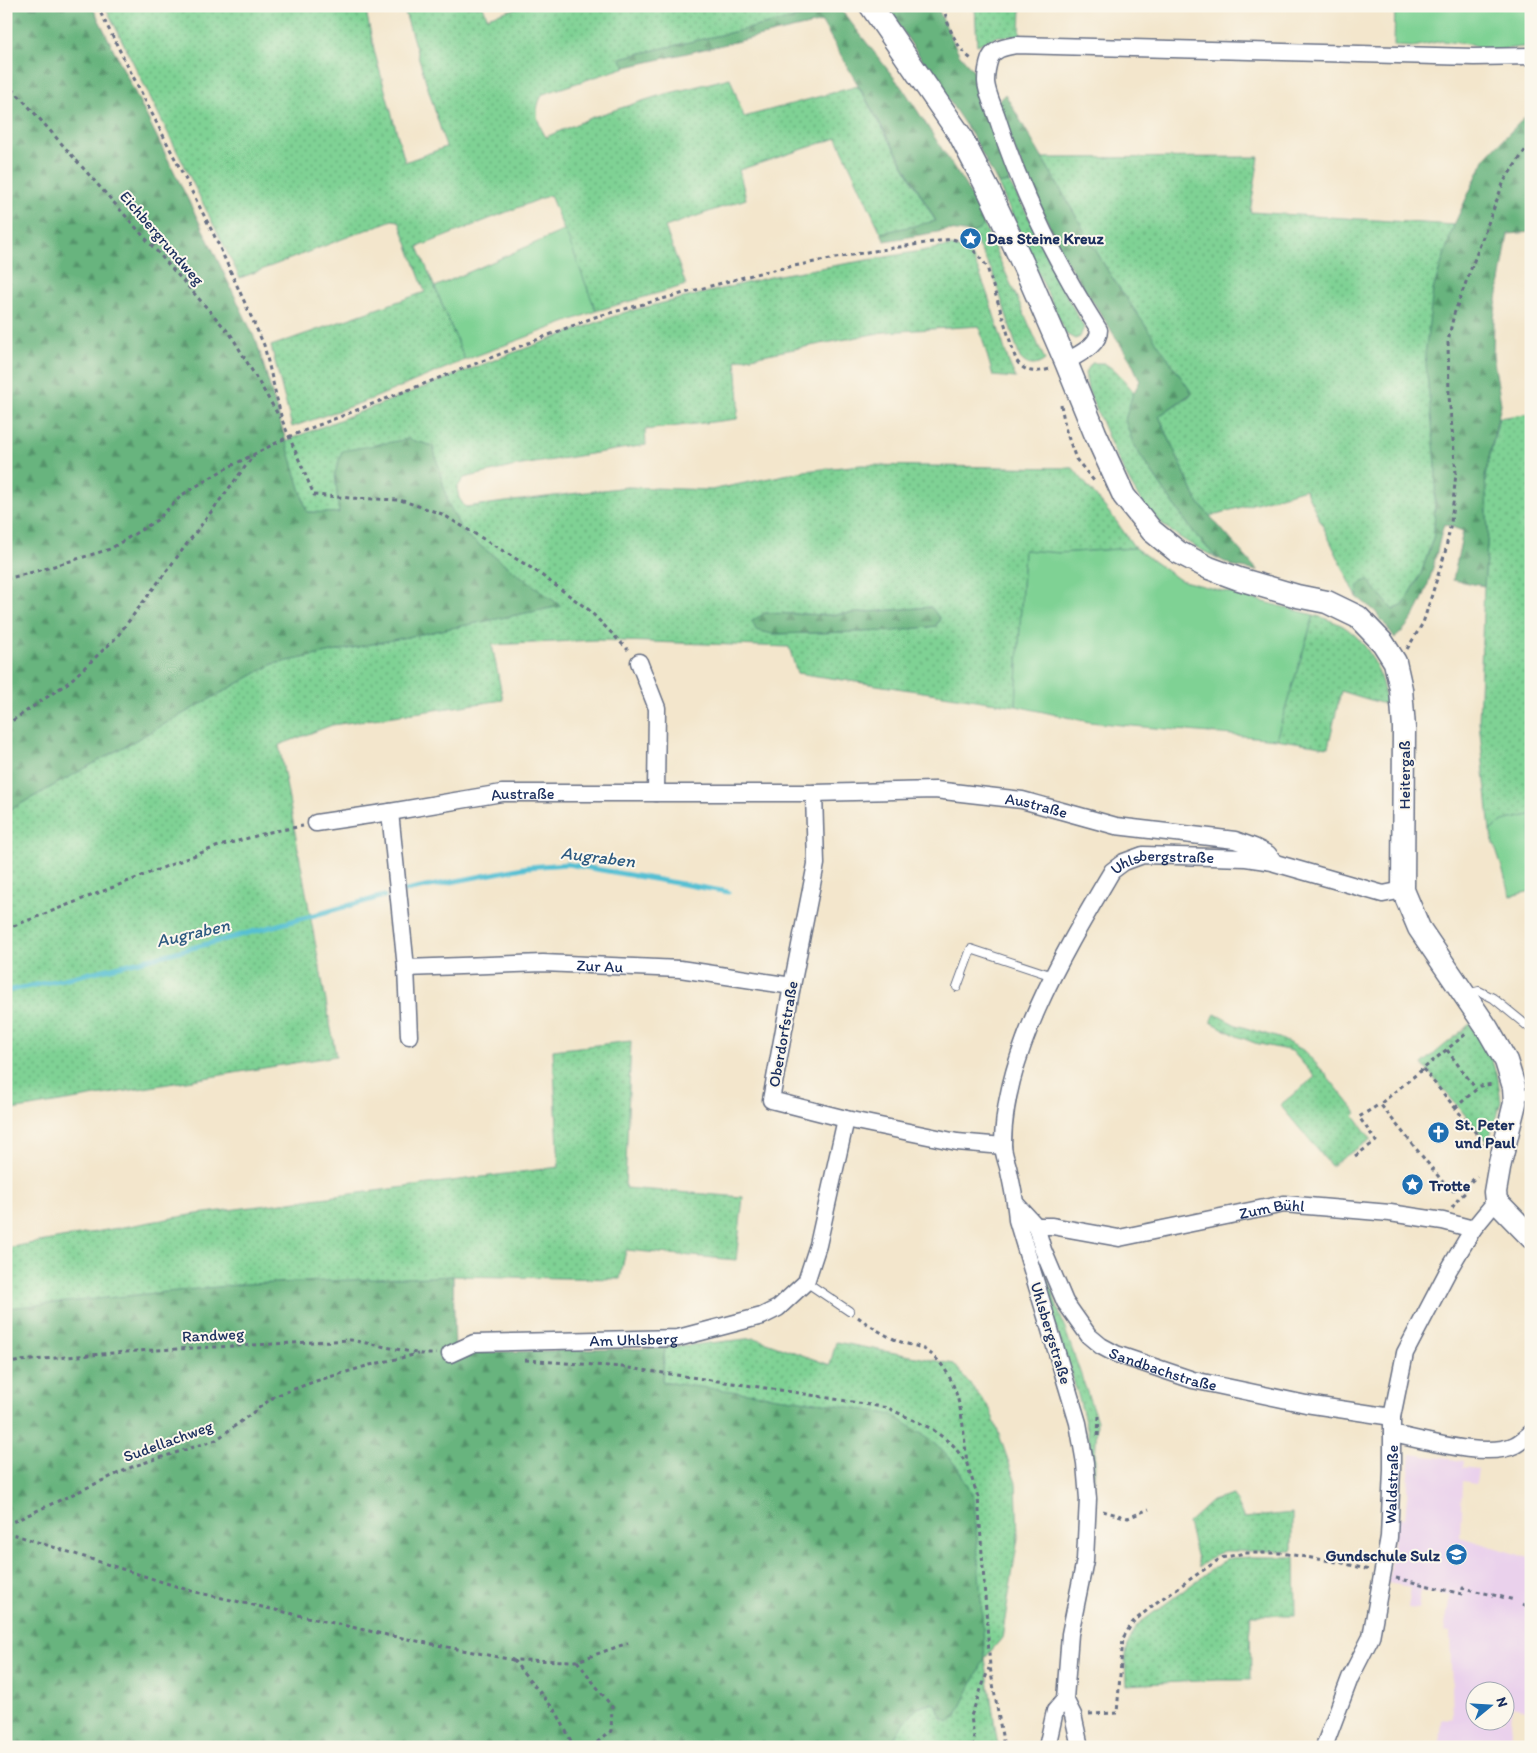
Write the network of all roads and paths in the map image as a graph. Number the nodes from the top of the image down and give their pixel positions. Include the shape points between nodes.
1 (97, 6) edge
2 (871, 6) edge
3 (944, 6) edge
4 (1531, 56) edge
5 (988, 70) junction
6 (6, 84) edge
7 (1531, 142) edge
8 (1066, 362) junction
9 (282, 420) junction
10 (288, 437) junction
11 (254, 455) junction
12 (6, 579) edge
13 (639, 662) joint
14 (1395, 662) junction
15 (6, 725) edge
16 (656, 793) junction
17 (814, 793) junction
18 (390, 812) junction
19 (316, 823) joint
20 (1275, 863) junction
21 (1403, 890) junction
22 (6, 929) edge
23 (406, 968) junction
24 (1053, 976) junction
25 (792, 986) junction
26 (957, 986) dead end
27 (1464, 994) junction
28 (1482, 1020) junction
29 (1531, 1029) edge
30 (409, 1036) dead end
31 (1447, 1050) junction
32 (1423, 1070) junction
33 (1476, 1089) junction
34 (1519, 1092) edge
35 (1380, 1104) junction
36 (1455, 1108) junction
37 (846, 1119) junction
38 (1003, 1146) junction
39 (1355, 1156) dead end
40 (1500, 1163) junction
41 (1459, 1198) dead end
42 (1496, 1201) junction
43 (1016, 1204) junction
44 (1036, 1226) junction
45 (1473, 1229) junction
46 (1531, 1237) edge
47 (806, 1282) junction
48 (849, 1311) joint
49 (421, 1354) junction
50 (450, 1354) joint
51 (517, 1359) dead end
52 (6, 1364) edge
53 (1392, 1425) junction
54 (1531, 1433) edge
55 (967, 1464) junction
56 (1088, 1508) junction
57 (1149, 1510) dead end
58 (6, 1525) edge
59 (6, 1532) edge
60 (1382, 1574) junction
61 (1515, 1600) dead end
62 (1522, 1604) dead end
63 (1531, 1608) edge
64 (628, 1643) dead end
65 (513, 1660) junction
66 (577, 1661) junction
67 (990, 1667) junction
68 (1065, 1698) junction
69 (1074, 1716) junction
70 (574, 1747) edge
71 (590, 1747) edge
72 (972, 1747) edge
73 (1004, 1747) edge
74 (1047, 1747) edge
75 (1080, 1747) edge
76 (1324, 1747) edge

1 - 9 path via 214,235 264,345
2 - 8 street, Heitergaß via 960,135 990,193
3 - 5 path via 957,41 969,57
4 - 5 street via 1016,46 999,48 990,59
5 - 8 street via 986,82 1003,136 1028,197 1066,276 1099,330 1096,342
6 - 9 path, Eichbergrundweg via 29,106 230,335
7 - 14 path via 1504,182 1454,314 1448,341 1456,473 1451,523 1423,623
8 - 10 path via 1041,371 1027,371 1021,367 987,268 971,249 952,239 763,272 594,317
8 - 14 street, Heitergaß via 1124,496 1152,531 1178,552 1209,568 1326,602 1358,617 1383,643
9 - 10 path
10 - 11 path
10 - 13 path via 314,495 400,500 442,514 533,569 589,610
11 - 12 path via 182,495 157,520 110,549
11 - 15 path via 116,638 69,682
13 - 16 street via 657,708
14 - 21 street, Heitergaß via 1404,728
16 - 17 street, Austraße
16 - 18 street, Austraße via 502,793
17 - 20 street, Austraße via 935,790 1022,800 1116,826 1235,840 1268,854
17 - 25 street, Oberdorfstraße via 816,864
18 - 19 street, Austraße
18 - 23 street
19 - 22 path via 216,847
20 - 21 street, Austraße via 1383,894
20 - 24 street, Uhlsbergstraße via 1246,858 1168,854 1143,855 1124,862 1112,871
21 - 27 street, Heitergaß via 1419,928
23 - 25 street, Zur Au via 543,963 671,969
23 - 30 street
24 - 26 lane via 971,949
24 - 38 street, Uhlsbergstraße via 1022,1046 1008,1095
25 - 37 street, Oberdorfstraße via 771,1100
27 - 28 street, Heitergaß
27 - 29 lane via 1479,991 1493,998
28 - 31 path
28 - 34 street, Heitergaß via 1506,1060
31 - 32 path
31 - 33 path
32 - 35 path
32 - 36 path
33 - 34 path via 1485,1085
33 - 36 path
34 - 40 street
35 - 39 path via 1359,1117 1376,1141
35 - 41 path via 1451,1192 1462,1184 1468,1191
36 - 40 path
37 - 38 street, Oberdorfstraße via 957,1142
37 - 47 street, Am Uhlsberg via 818,1245
38 - 43 street, Uhlsbergstraße
40 - 42 street
42 - 45 street
42 - 46 street
43 - 44 street, Sandbachstraße
43 - 56 street, Uhlsbergstraße via 1028,1260 1078,1423
44 - 45 street, Zum Bühl via 1119,1238 1284,1204 1390,1213
44 - 53 street, Sandbachstraße via 1064,1302 1088,1336 1116,1354 1193,1380
45 - 53 street, Waldstraße via 1405,1352
47 - 48 lane
47 - 50 street, Am Uhlsberg via 778,1308 762,1316 678,1338 474,1343
48 - 55 path via 899,1341 926,1350 945,1369 956,1395
49 - 50 path
49 - 52 path, Randweg via 351,1340 137,1351
49 - 58 path, Sudellachweg via 370,1365 275,1396 216,1440 134,1466
51 - 55 path via 622,1368 888,1408 932,1429 953,1444
53 - 54 street, Sandbachstraße via 1475,1450 1502,1449 1515,1445
53 - 60 street, Waldstraße via 1389,1537
55 - 67 path via 978,1496
56 - 57 path via 1128,1518
56 - 68 street, Uhlsbergstraße via 1085,1560 1070,1634
59 - 65 path via 191,1590 386,1635
60 - 61 path via 1451,1592 1462,1594 1464,1588
60 - 69 path via 1343,1563 1281,1553 1222,1558 1132,1622 1123,1638 1117,1712
60 - 76 street, Waldstraße via 1371,1637 1350,1678
62 - 63 path
64 - 66 path
65 - 66 path
65 - 70 path via 557,1712
66 - 71 path via 612,1707 611,1731
67 - 72 path via 971,1716
67 - 73 path
68 - 69 street
68 - 74 street, Uhlsbergstraße via 1055,1711
69 - 75 street

